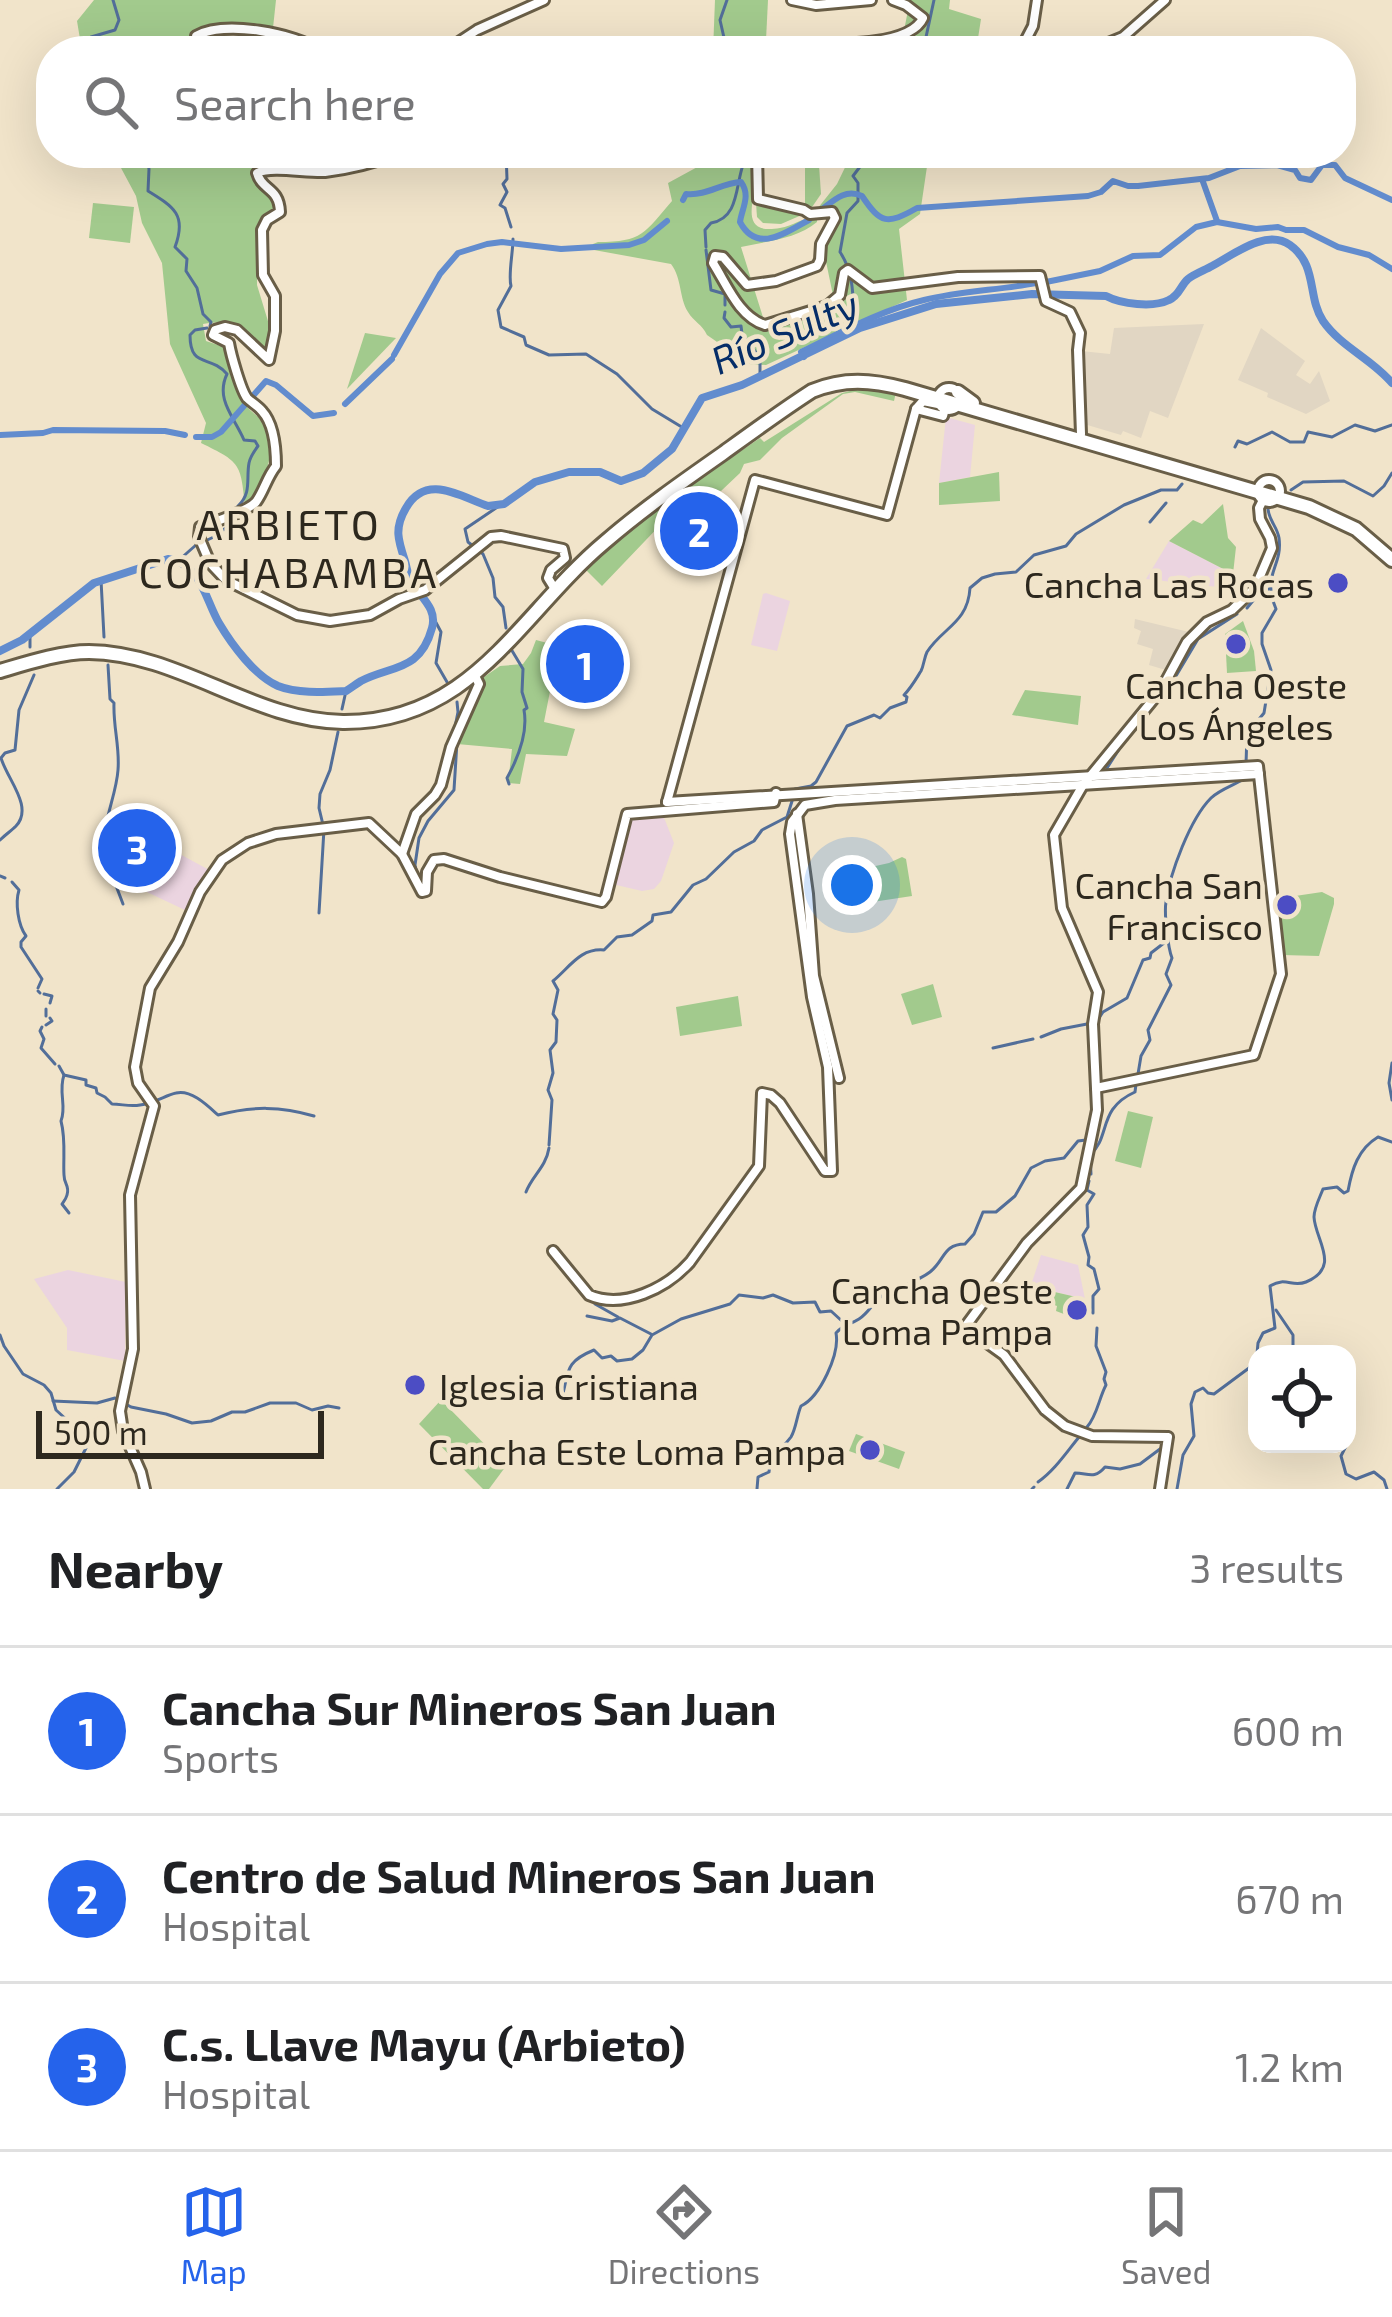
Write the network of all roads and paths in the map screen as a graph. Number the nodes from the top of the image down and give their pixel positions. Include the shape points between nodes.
1 (544, 0) edge
2 (792, 0) edge
3 (871, 0) edge
4 (893, 0) edge
5 (1037, 0) edge
6 (1165, 0) edge
7 (196, 36) edge
8 (284, 36) edge
9 (468, 36) edge
10 (901, 36) edge
11 (1028, 36) edge
12 (1125, 36) edge
13 (347, 168) edge
14 (757, 168) edge
15 (949, 401) junction
16 (1081, 434) junction
17 (1267, 493) junction
18 (1392, 556) edge
19 (553, 586) junction
20 (45, 653) junction
21 (67, 657) junction
22 (0, 668) edge
23 (475, 676) junction
24 (1247, 770) junction
25 (1094, 775) junction
26 (1083, 785) junction
27 (883, 795) junction
28 (667, 806) junction
29 (797, 814) junction
30 (401, 854) junction
31 (839, 1078) dead end
32 (1096, 1088) junction
33 (554, 1251) dead end
34 (145, 1489) edge
35 (1160, 1489) edge

1 - 9 street
2 - 3 street
4 - 10 street via 923,18
5 - 11 street
6 - 12 street
7 - 8 street via 218,29
13 - 19 street via 259,170 280,200 280,212 262,230 262,275 275,296 269,360 234,328 213,335 229,344 245,395 266,414 276,466 256,501 200,527 212,568 308,618 359,618 424,590 501,536 563,549 548,578
14 - 16 street via 758,199 835,216 819,263 805,272 752,286 715,256 758,325 833,303 848,270 872,288 1040,276 1044,297 1070,312 1080,333
15 - 16 highway
15 - 17 highway
15 - 19 highway via 857,375 813,384 660,491
15 - 23 highway via 859,380 801,398 604,542
15 - 28 street via 922,401 916,410 886,515 755,480
16 - 17 highway
17 - 18 highway via 1341,520
17 - 25 street via 1260,519 1272,548 1256,588 1187,642 1161,690
19 - 21 highway via 472,670 434,695 376,714 299,710 148,656 88,647
20 - 21 highway
20 - 21 highway
20 - 21 highway
20 - 22 highway
21 - 23 highway via 135,659 287,714 346,722 412,710
23 - 30 street via 479,684 442,785 416,814
24 - 25 street
24 - 26 street
24 - 32 street via 1281,974 1254,1055
25 - 26 street
25 - 27 street
26 - 27 street
26 - 32 street via 1054,843 1062,908 1098,992
27 - 28 street
27 - 29 street via 809,802
28 - 30 street via 627,814 599,902 444,859 429,868 424,893
29 - 31 street via 814,976
29 - 33 street via 790,834 828,1067 832,1171 825,1172 780,1103 762,1094 759,1166 677,1274 638,1296 596,1299
30 - 34 street via 369,823 276,834 239,848 203,887 150,988 135,1067 154,1106 130,1195 134,1349 120,1412
32 - 35 street via 1082,1188 1027,1244 965,1328 1004,1355 1065,1426 1092,1436 1168,1437

